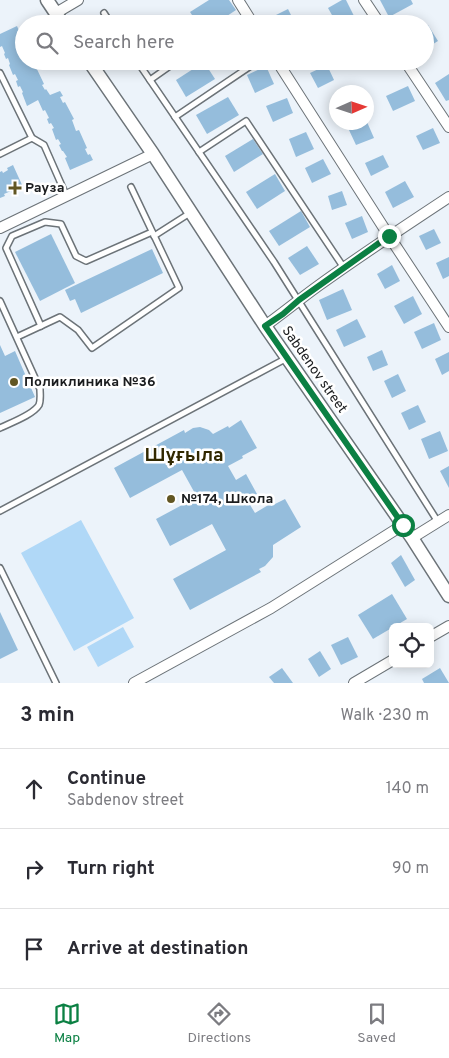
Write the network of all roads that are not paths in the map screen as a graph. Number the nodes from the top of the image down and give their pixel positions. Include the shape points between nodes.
1 (47, 0) edge
2 (78, 0) edge
3 (238, 0) edge
4 (364, 0) edge
5 (57, 15) edge
6 (64, 15) edge
7 (247, 15) edge
8 (374, 15) edge
9 (95, 70) edge
10 (143, 70) edge
11 (164, 70) edge
12 (244, 70) edge
13 (283, 70) edge
14 (411, 70) edge
15 (0, 73) edge
16 (150, 80) junction
17 (175, 116) junction
18 (449, 127) edge
19 (32, 138) junction
20 (199, 152) junction
21 (0, 154) edge
22 (153, 154) junction
23 (131, 188) dead end
24 (66, 195) junction
25 (449, 197) edge
26 (192, 212) junction
27 (0, 228) edge
28 (153, 234) junction
29 (389, 236) junction
30 (344, 268) junction
31 (299, 300) junction
32 (0, 301) edge
33 (41, 326) junction
34 (265, 326) junction
35 (449, 327) edge
36 (17, 337) junction
37 (287, 358) junction
38 (0, 428) edge
39 (0, 511) edge
40 (449, 515) edge
41 (438, 522) junction
42 (403, 525) junction
43 (412, 538) junction
44 (0, 568) edge
45 (449, 596) edge
46 (449, 626) edge
47 (434, 635) edge
48 (389, 662) edge
49 (56, 683) edge
50 (134, 683) edge
51 (354, 683) edge

1 - 5 street
2 - 6 street
3 - 7 street
4 - 8 street
9 - 22 street, Sabdenov street
10 - 16 lane
11 - 16 lane
12 - 17 lane
13 - 29 street
14 - 18 street
15 - 19 lane
16 - 17 lane
17 - 20 lane
19 - 21 lane
19 - 24 lane via 44,145
20 - 30 lane via 246,120
20 - 31 lane
22 - 24 street
22 - 26 street, Sabdenov street
23 - 28 lane
24 - 27 street
25 - 29 street
26 - 28 lane
26 - 34 street, Sabdenov street
28 - 33 lane via 180,288 92,348 78,330 60,317
28 - 33 lane via 86,261 76,256 61,224 45,222 12,236 6,248
29 - 30 street
29 - 35 street
30 - 31 street
31 - 34 street
31 - 41 lane
32 - 36 lane
33 - 36 lane
34 - 37 street, Sabdenov street
36 - 38 lane via 41,397 34,411
37 - 39 lane
37 - 42 street, Sabdenov street
40 - 41 street
41 - 43 street
42 - 43 street, Sabdenov street
42 - 50 street via 271,608
43 - 45 street, Sabdenov street
44 - 49 lane
46 - 47 street
48 - 51 street

